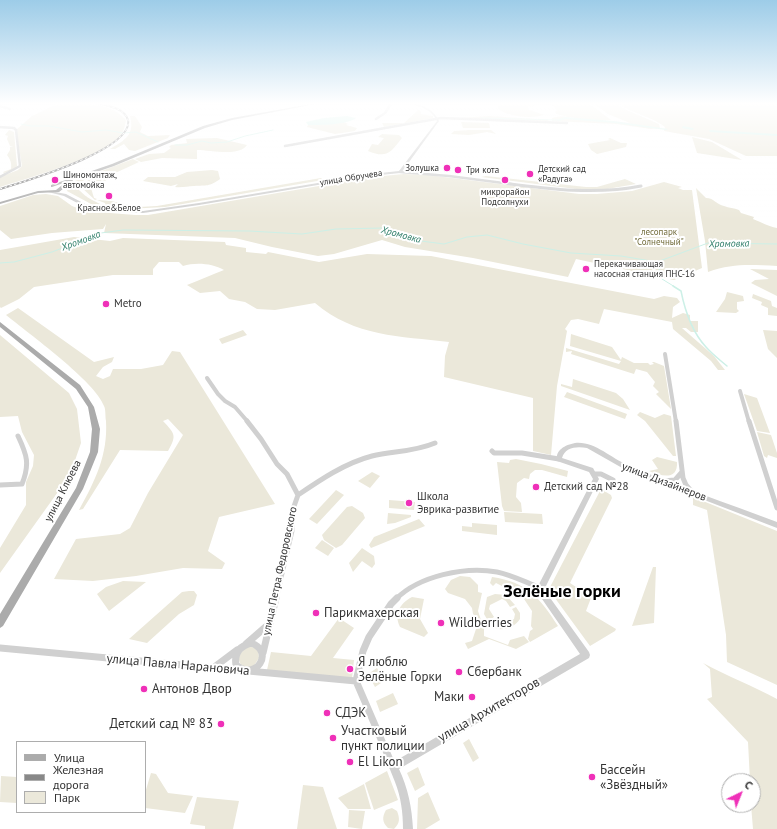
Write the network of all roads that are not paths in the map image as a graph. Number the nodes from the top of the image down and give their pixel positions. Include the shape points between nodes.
1 (17, 143) edge
2 (167, 143) edge
3 (304, 143) edge
4 (422, 143) edge
5 (285, 146) dead end
6 (400, 172) junction
7 (86, 175) junction
8 (0, 177) edge
9 (51, 186) junction
10 (641, 186) dead end
11 (63, 188) junction
12 (50, 192) junction
13 (65, 195) junction
14 (21, 196) junction
15 (0, 203) edge
16 (0, 324) edge
17 (665, 354) dead end
18 (207, 378) dead end
19 (740, 391) dead end
20 (18, 436) dead end
21 (435, 442) dead end
22 (492, 451) dead end
23 (559, 459) junction
24 (682, 472) junction
25 (594, 474) junction
26 (614, 480) dead end
27 (663, 481) junction
28 (0, 485) edge
29 (692, 492) junction
30 (298, 495) junction
31 (777, 508) edge
32 (777, 525) edge
33 (541, 588) junction
34 (0, 624) edge
35 (269, 624) junction
36 (243, 646) junction
37 (0, 648) edge
38 (263, 653) junction
39 (260, 663) junction
40 (212, 668) junction
41 (246, 672) junction
42 (258, 672) junction
43 (356, 681) junction
44 (393, 767) junction
45 (408, 829) edge

1 - 8 street via 20,166
2 - 7 main road
3 - 5 street
4 - 6 street
6 - 10 street, улица Обручева via 429,173 586,192 607,192
6 - 13 street, улица Обручева via 371,174 143,212 100,209 84,205
7 - 9 main road
7 - 11 main road via 71,181
9 - 11 main road via 60,185
9 - 12 main road via 46,190
9 - 14 main road
11 - 12 main road
11 - 13 street
12 - 13 street, улица Обручева
12 - 14 main road
14 - 15 main road
16 - 34 main road, улица Клюева via 78,387 91,406 96,429 94,452 79,489
17 - 24 street
18 - 30 street, улица Петра Федоровского via 218,394 235,407 261,439 277,464 287,474
19 - 31 street
20 - 28 street via 28,456 28,470 22,484
21 - 30 street via 413,451 370,456
22 - 23 street
23 - 25 street via 591,470
23 - 27 street, улица Дизайнеров via 560,454 569,446 583,446
24 - 27 street via 675,480
24 - 29 street via 685,484
25 - 26 street via 601,474
25 - 33 street via 594,484
27 - 29 street, улица Дизайнеров
29 - 32 street, улица Дизайнеров
30 - 35 street, улица Петра Федоровского via 292,512 292,531
33 - 43 street via 505,574 486,571 448,572 403,592 377,623 363,652
33 - 44 street, улица Архитекторов via 586,655
35 - 36 street
35 - 38 street, улица Петра Федоровского
36 - 38 street via 257,644
36 - 40 street
36 - 41 street via 236,654 235,663 239,669
37 - 40 street, улица Павла Нарановича
38 - 39 street
39 - 41 street via 256,669
39 - 42 street
40 - 41 street, улица Павла Нарановича
41 - 42 street, улица Павла Нарановича
42 - 43 street, улица Павла Нарановича
43 - 44 street
44 - 45 street via 404,792

